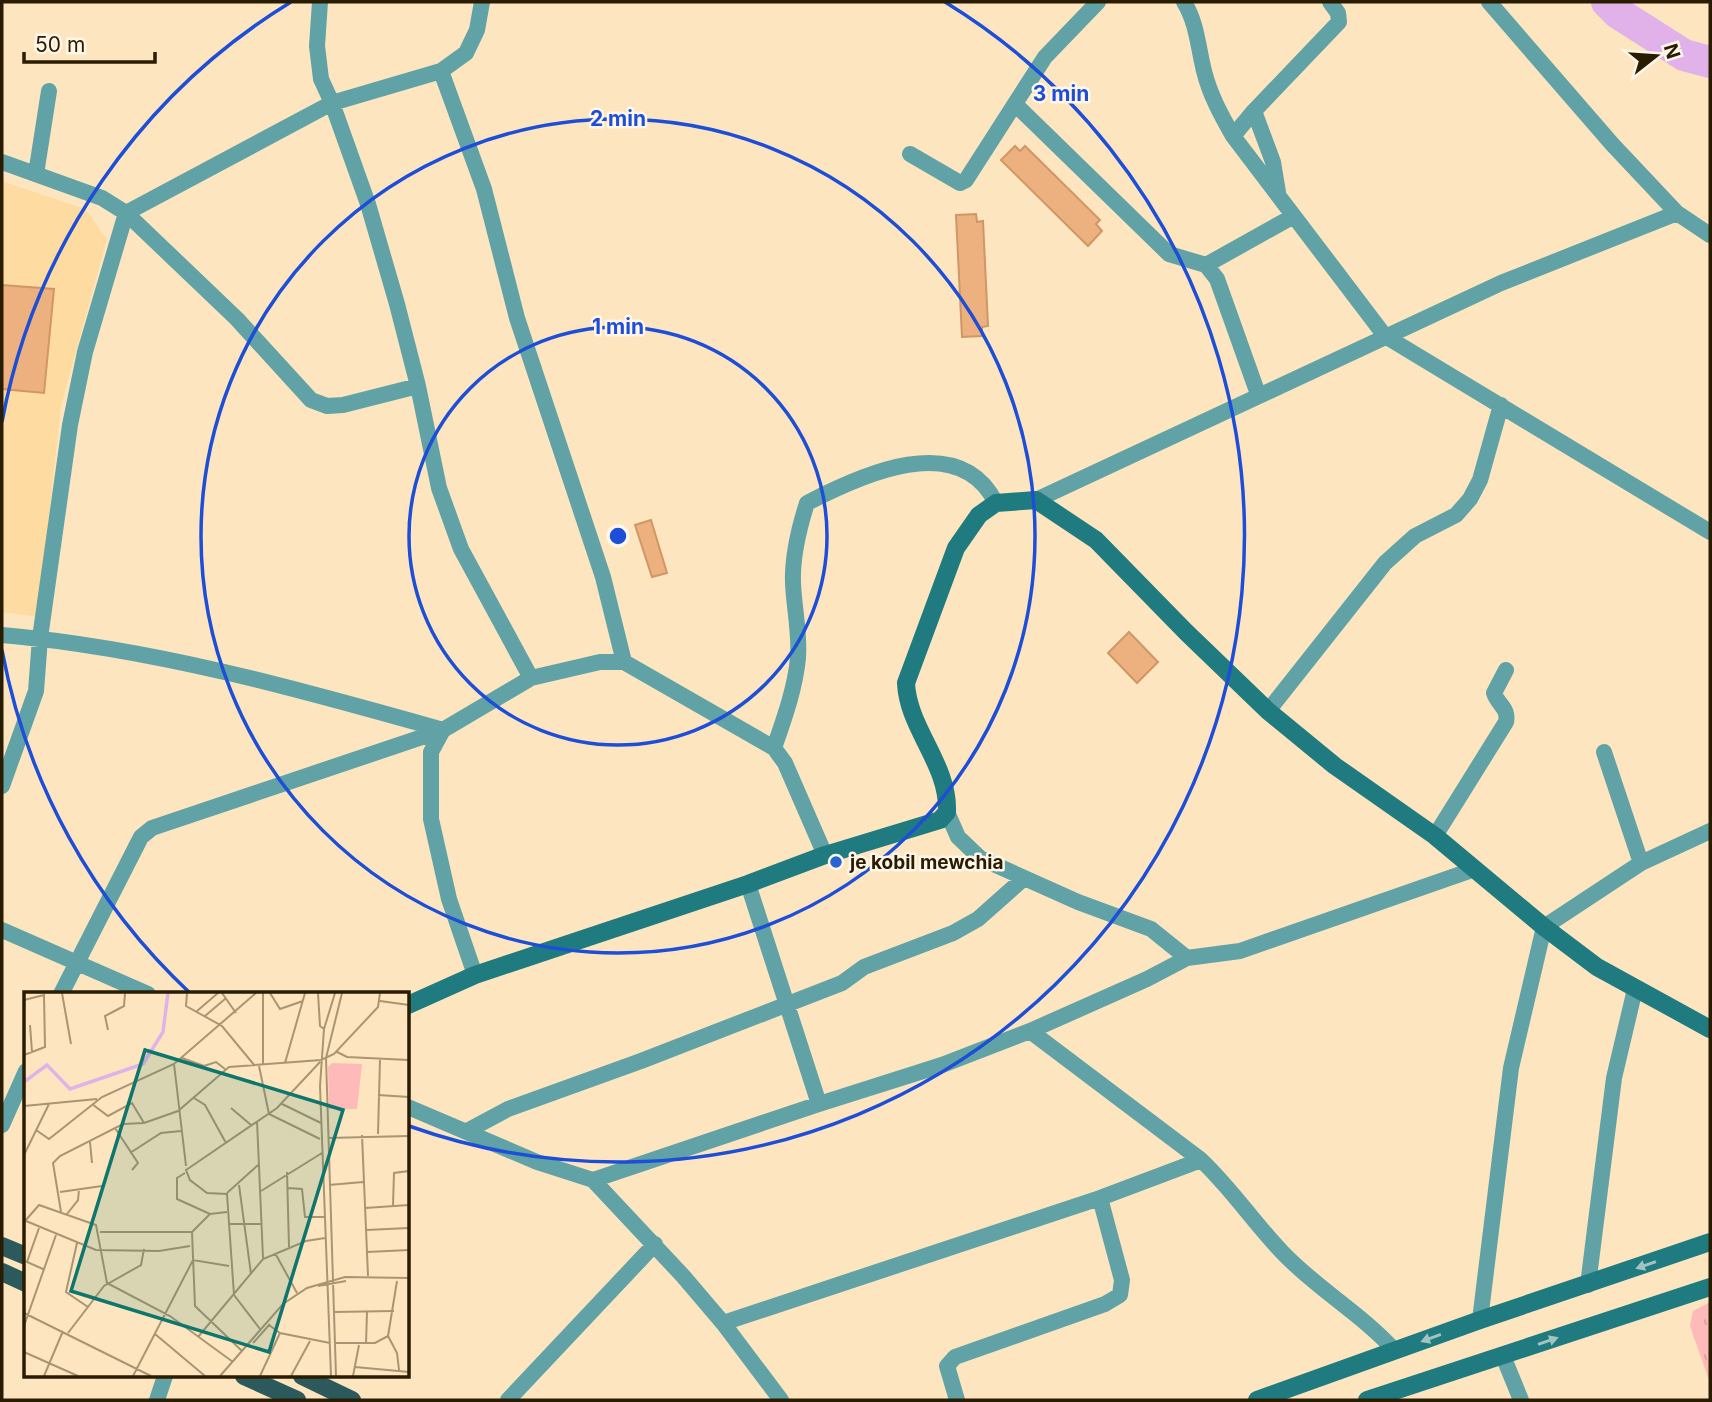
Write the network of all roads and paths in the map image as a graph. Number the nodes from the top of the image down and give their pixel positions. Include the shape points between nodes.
1 (320, 2) edge
2 (481, 2) edge
3 (1098, 2) edge
4 (1184, 2) edge
5 (1330, 2) edge
6 (1489, 2) edge
7 (442, 71) junction
8 (49, 91) dead end
9 (332, 103) junction
10 (1016, 105) junction
11 (1254, 111) junction
12 (1233, 136) junction
13 (910, 154) dead end
14 (2, 162) edge
15 (36, 174) junction
16 (1279, 195) junction
17 (127, 213) junction
18 (1677, 213) junction
19 (1292, 217) junction
20 (1710, 235) edge
21 (1206, 265) junction
22 (1385, 336) junction
23 (418, 386) junction
24 (1258, 394) junction
25 (1502, 405) junction
26 (1036, 500) junction
27 (996, 503) junction
28 (1710, 532) edge
29 (2, 635) edge
30 (40, 638) junction
31 (624, 662) junction
32 (1506, 670) dead end
33 (531, 678) junction
34 (1268, 711) junction
35 (443, 730) junction
36 (774, 748) junction
37 (1604, 752) dead end
38 (2, 786) edge
39 (947, 812) junction
40 (1710, 831) edge
41 (1435, 836) junction
42 (825, 855) junction
43 (1641, 863) junction
44 (1475, 869) junction
45 (1023, 879) junction
46 (748, 884) junction
47 (1544, 927) junction
48 (2, 930) edge
49 (1187, 958) junction
50 (76, 961) junction
51 (475, 975) junction
52 (1636, 989) junction
53 (62, 992) edge
54 (144, 992) edge
55 (410, 1004) edge
56 (785, 1005) junction
57 (1710, 1029) edge
58 (1030, 1031) junction
59 (24, 1076) edge
60 (818, 1104) junction
61 (410, 1108) edge
62 (2, 1125) edge
63 (467, 1131) junction
64 (1201, 1160) junction
65 (593, 1180) junction
66 (1100, 1198) junction
67 (1710, 1242) edge
68 (655, 1244) junction
69 (2, 1246) edge
70 (24, 1255) edge
71 (2, 1272) edge
72 (24, 1282) edge
73 (1588, 1285) junction
74 (1710, 1287) edge
75 (1480, 1320) junction
76 (723, 1323) junction
77 (1395, 1351) junction
78 (1503, 1356) junction
79 (163, 1378) edge
80 (248, 1378) edge
81 (306, 1378) edge
82 (157, 1400) edge
83 (297, 1400) edge
84 (352, 1400) edge
85 (508, 1400) edge
86 (781, 1400) edge
87 (957, 1400) edge
88 (1257, 1400) edge
89 (1367, 1400) edge
90 (1521, 1400) edge

1 - 9 street via 317,46 321,79
2 - 7 street via 477,30 466,53
3 - 10 street via 1045,57
4 - 12 street via 1216,108
5 - 11 street via 1339,22
6 - 18 street
7 - 9 street
7 - 31 street via 484,189 517,318 603,577
8 - 15 street
9 - 17 street
9 - 23 street via 368,204
10 - 13 street via 960,183
10 - 21 street via 1169,254
11 - 12 street
11 - 16 street via 1273,162
12 - 16 street
14 - 15 street
15 - 17 street via 102,198
16 - 19 street
17 - 23 street via 237,318 311,400 343,405
17 - 30 street via 85,352
18 - 20 street
18 - 22 street via 1501,282
19 - 21 street
19 - 22 street
21 - 24 street via 1217,279
22 - 24 street
22 - 25 street
23 - 33 street via 439,488 461,549
24 - 26 street
25 - 28 street
25 - 34 street via 1471,499 1456,514 1415,536 1385,563
26 - 27 street
26 - 34 street via 1096,540
27 - 36 street via 988,486 945,463 913,464 864,476 807,503 793,581 798,662
27 - 39 street via 979,515 957,548 906,683 907,702 938,763 948,795
29 - 30 street
30 - 35 street via 272,682
30 - 38 street via 36,691
31 - 33 street via 600,662
31 - 36 street
32 - 41 street via 1494,693 1508,714 1506,722
33 - 35 street
34 - 41 street via 1335,766
35 - 50 street via 152,828 141,837
35 - 51 street via 430,752 431,819 449,899
36 - 42 street
37 - 43 street
39 - 42 street via 940,820
39 - 45 street via 958,836 980,858
40 - 43 street
41 - 44 street
42 - 46 street
43 - 47 street
44 - 47 street
44 - 49 street via 1240,951
45 - 49 street via 1151,929
45 - 56 street via 978,919 953,933 864,967 842,983
46 - 51 street
46 - 56 street
47 - 52 street via 1597,967
47 - 75 street via 1511,1069
48 - 50 street
49 - 58 street
50 - 53 street
50 - 54 street
51 - 55 street
52 - 57 street
52 - 73 street via 1614,1078
56 - 60 street
56 - 63 street via 508,1109
58 - 60 street
58 - 64 street
59 - 62 street
60 - 65 street
61 - 63 street
63 - 65 street via 537,1162
64 - 66 street
64 - 77 street via 1283,1253 1376,1329
65 - 68 street
66 - 76 street
66 - 87 street via 1122,1280 1120,1295 955,1357 947,1366
67 -> 73 street
68 - 76 street
68 - 85 street
69 - 70 main road
71 - 72 main road
73 - 75 street
78 -> 74 street
75 -> 77 street
76 - 86 street
77 - 88 street
78 - 89 street
78 - 90 street
79 - 82 street
80 - 83 main road
81 - 84 main road

